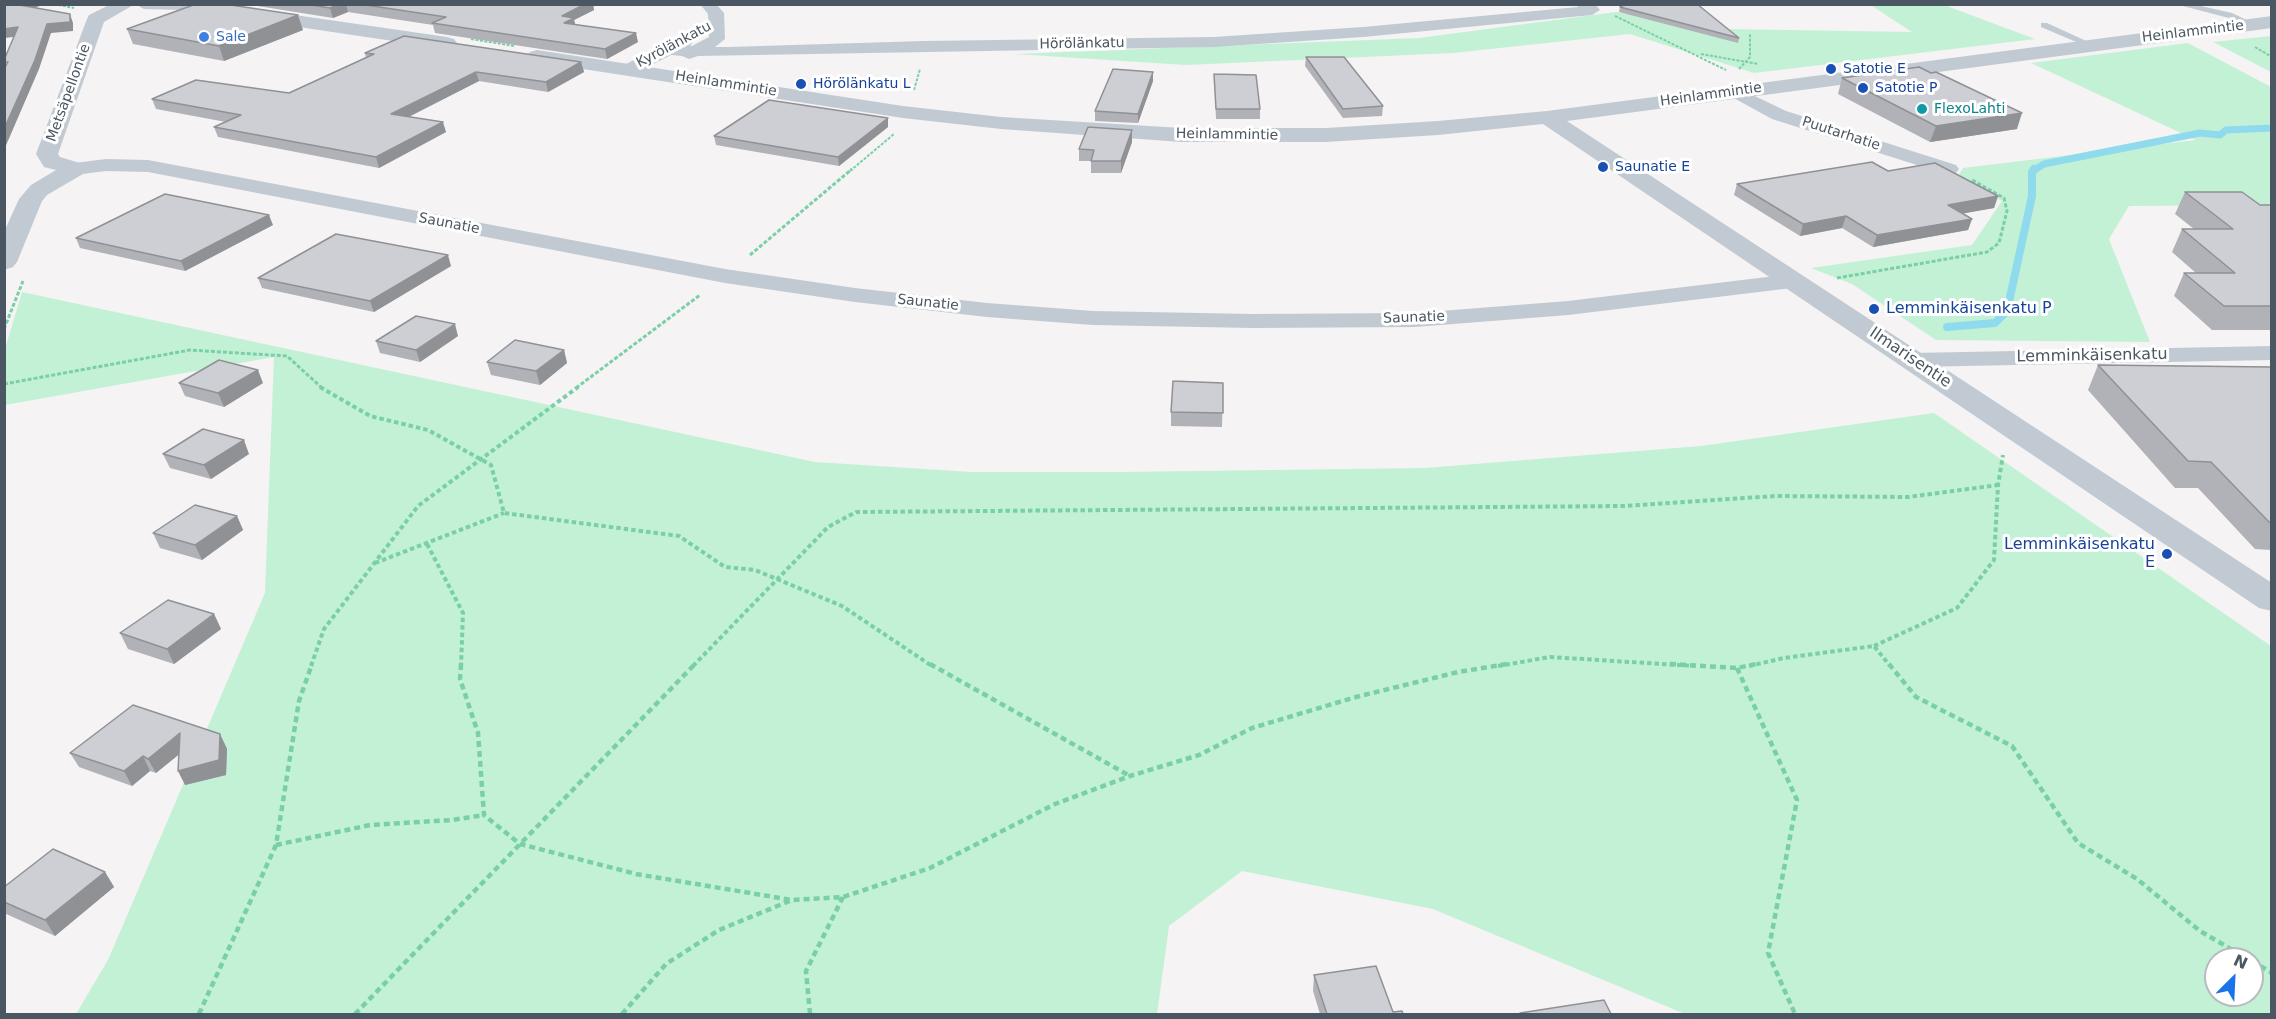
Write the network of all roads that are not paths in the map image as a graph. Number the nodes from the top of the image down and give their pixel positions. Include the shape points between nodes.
1 (126, 4) edge
2 (144, 4) edge
3 (707, 4) edge
4 (1519, 4) edge
5 (2179, 4) edge
6 (184, 5) edge
7 (1588, 7) edge
8 (1495, 20) junction
9 (718, 22) junction
10 (2261, 23) edge
11 (2044, 25) dead end
12 (2091, 45) junction
13 (471, 46) edge
14 (668, 50) junction
15 (692, 52) junction
16 (517, 53) edge
17 (630, 69) junction
18 (656, 73) junction
19 (1735, 83) junction
20 (1547, 117) junction
21 (1949, 169) edge
22 (75, 170) junction
23 (4, 262) edge
24 (1792, 281) junction
25 (2271, 353) edge
26 (1913, 360) junction
27 (2271, 600) edge

1 - 22 street, Metsäpellontie via 96,19 47,154 52,162
2 - 6 street
3 - 9 street, Kyrölänkatu
4 - 8 street, Hörölänkatu
5 - 10 lane
6 - 13 street
7 - 8 street, Hörölänkatu
8 - 15 street, Hörölänkatu via 1214,42
9 - 14 street, Kyrölänkatu
9 - 15 street, Kyrölänkatu via 717,39
10 - 12 street, Heinlammintie
11 - 12 lane
12 - 19 street, Heinlammintie
14 - 15 street, Hörölänkatu
14 - 17 street, Kyrölänkatu
15 - 18 street, Kyrölänkatu
16 - 17 street, Heinlammintie
17 - 18 street, Heinlammintie
18 - 20 street, Heinlammintie via 903,112 1120,132 1326,135
19 - 20 street, Heinlammintie
19 - 21 street, Puutarhatie via 1779,115
20 - 24 street, Ilmarisentie
22 - 23 street via 39,190 31,199
22 - 24 street, Saunatie via 106,165 148,166 725,276 855,295 1093,318 1415,320 1568,308
24 - 26 street, Ilmarisentie
25 - 26 street, Lemminkäisenkatu
26 - 27 street, Ilmarisentie

